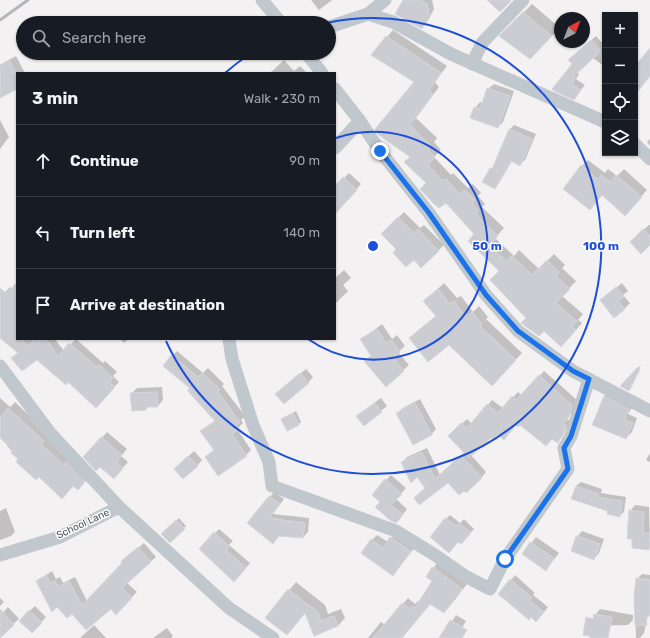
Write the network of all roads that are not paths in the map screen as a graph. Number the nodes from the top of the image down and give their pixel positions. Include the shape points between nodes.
1 (262, 0) edge
2 (385, 0) edge
3 (523, 0) edge
4 (368, 14) junction
5 (275, 16) edge
6 (336, 25) edge
7 (312, 60) edge
8 (472, 64) junction
9 (321, 72) edge
10 (336, 91) edge
11 (360, 121) junction
12 (602, 121) edge
13 (336, 147) edge
14 (638, 147) edge
15 (650, 159) edge
16 (229, 340) edge
17 (0, 366) edge
18 (589, 379) junction
19 (650, 411) edge
20 (119, 507) junction
21 (0, 555) edge
22 (273, 638) edge

1 - 5 street
2 - 4 street
3 - 8 street via 482,43
4 - 6 street
4 - 8 street via 393,22
7 - 9 street
8 - 12 street
10 - 11 street
11 - 13 street
11 - 18 street via 490,300 518,331 573,371
14 - 15 street
16 - 18 street via 232,359 253,425 269,462 272,486 396,531 465,576 490,589 505,559 568,469 564,448 571,436
17 - 20 street via 50,433
18 - 19 street
20 - 21 street, School Lane via 60,537
20 - 22 street via 229,608

